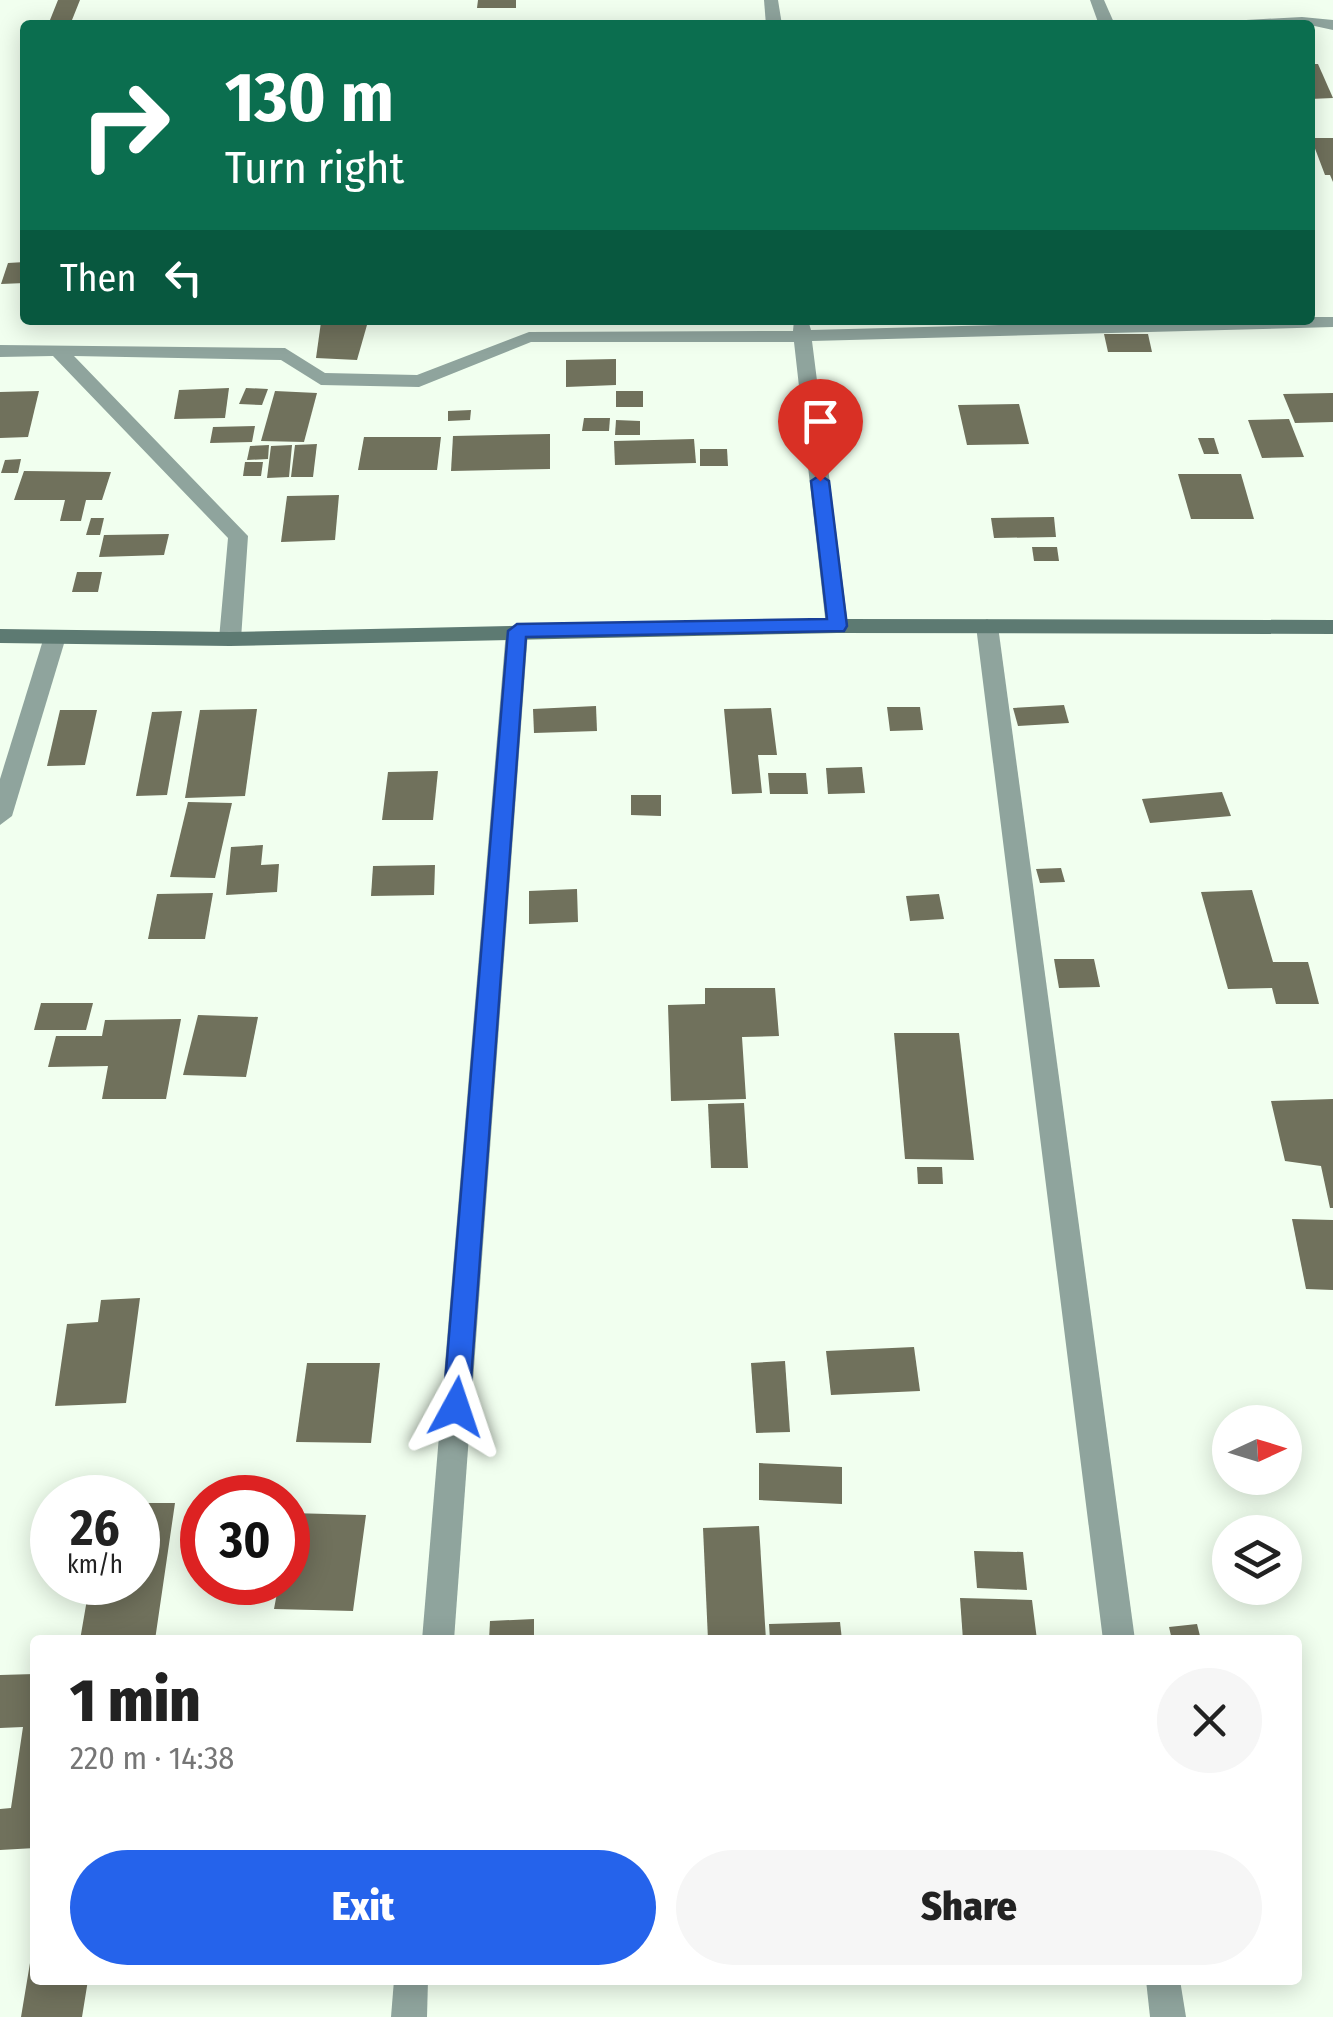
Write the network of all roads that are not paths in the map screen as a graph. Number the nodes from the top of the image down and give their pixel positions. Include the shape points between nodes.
1 (1031, 325) edge
2 (801, 328) edge
3 (58, 350) junction
4 (0, 351) edge
5 (838, 626) junction
6 (987, 626) junction
7 (1333, 627) edge
8 (517, 631) junction
9 (0, 636) edge
10 (55, 636) junction
11 (230, 639) junction
12 (0, 816) edge
13 (438, 1635) edge
14 (1118, 1635) edge
15 (411, 1985) edge
16 (1164, 1985) edge
17 (408, 2017) edge
18 (1168, 2017) edge

1 - 2 street
2 - 3 street via 529,337 419,381 321,379 286,354
2 - 5 street
3 - 4 street
3 - 11 street via 238,536
5 - 6 street
5 - 8 street
6 - 7 street
6 - 14 street
8 - 11 street
8 - 13 street
9 - 10 street
10 - 11 street
10 - 12 street
15 - 17 street
16 - 18 street

